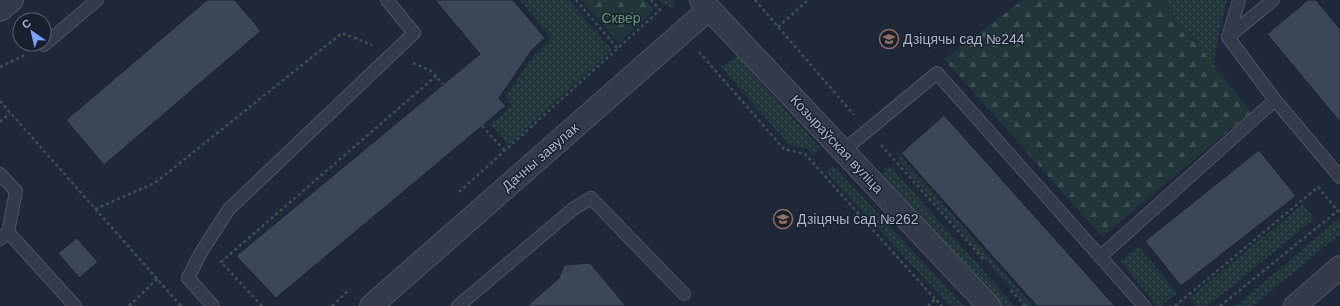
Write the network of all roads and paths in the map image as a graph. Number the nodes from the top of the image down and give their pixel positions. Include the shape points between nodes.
1 (12, 0) edge
2 (97, 0) edge
3 (386, 0) edge
4 (576, 0) edge
5 (651, 0) edge
6 (755, 0) edge
7 (808, 0) edge
8 (1239, 0) edge
9 (1273, 0) edge
10 (705, 4) edge
11 (0, 10) edge
12 (778, 27) junction
13 (342, 33) dead end
14 (1228, 37) junction
15 (52, 38) edge
16 (618, 49) junction
17 (696, 49) dead end
18 (30, 52) edge
19 (0, 67) edge
20 (436, 76) dead end
21 (1275, 100) junction
22 (0, 102) edge
23 (10, 113) junction
24 (0, 122) edge
25 (482, 126) dead end
26 (867, 130) junction
27 (844, 150) junction
28 (505, 151) junction
29 (0, 174) edge
30 (1340, 177) edge
31 (459, 192) dead end
32 (95, 209) junction
33 (1339, 210) edge
34 (4, 236) edge
35 (1100, 257) junction
36 (988, 265) dead end
37 (1340, 267) edge
38 (157, 279) junction
39 (355, 285) dead end
40 (1009, 288) dead end
41 (684, 294) dead end
42 (935, 299) junction
43 (76, 306) edge
44 (129, 306) edge
45 (181, 306) edge
46 (212, 306) edge
47 (262, 306) edge
48 (332, 306) edge
49 (371, 306) edge
50 (458, 306) edge
51 (928, 306) edge
52 (942, 306) edge
53 (989, 306) edge
54 (1025, 306) edge
55 (1144, 306) edge
56 (1175, 306) edge
57 (1220, 306) edge
58 (1295, 306) edge

1 - 11 street
2 - 15 lane
3 - 46 lane via 414,33 229,209 188,278
4 - 16 path
5 - 16 path via 660,10
6 - 12 path
7 - 12 path
8 - 14 lane
9 - 14 lane
10 - 27 street, Козыраўская вуліца
10 - 49 street, Дачны завулак
12 - 26 path
13 - 32 path via 155,183
14 - 21 lane
16 - 28 path
17 - 42 path via 784,149 805,154
18 - 19 path
20 - 47 path via 221,262
21 - 30 lane
21 - 35 lane
22 - 23 path
23 - 24 path
23 - 32 path
25 - 28 path
26 - 27 lane
26 - 35 lane via 937,73
26 - 36 path
27 - 53 street, Козыраўская вуліца
28 - 31 path
29 - 34 lane via 16,192
32 - 38 path
33 - 56 path via 1318,187
33 - 57 path
34 - 43 lane
35 - 55 lane
37 - 58 street
38 - 44 path
38 - 45 path
39 - 48 path
40 - 54 path
41 - 50 lane via 591,198 573,209
42 - 51 path
42 - 52 path

